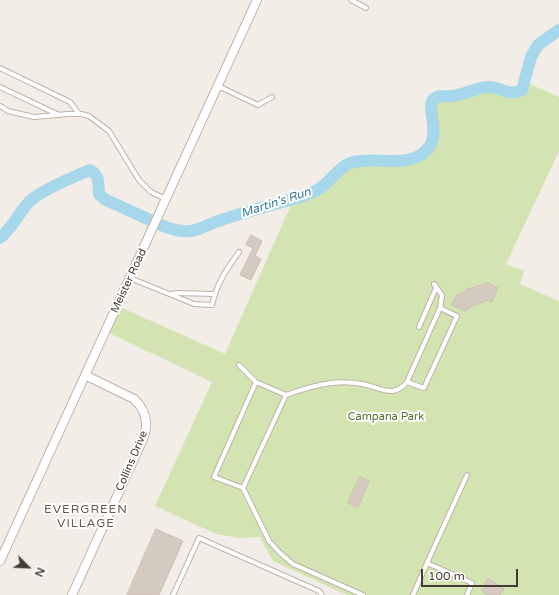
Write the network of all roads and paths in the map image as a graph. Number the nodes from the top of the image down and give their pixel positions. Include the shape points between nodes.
1 (257, 0) edge
2 (351, 0) edge
3 (366, 8) dead end
4 (0, 68) edge
5 (218, 86) junction
6 (0, 87) edge
7 (272, 97) dead end
8 (0, 106) edge
9 (79, 114) junction
10 (60, 115) junction
11 (166, 199) junction
12 (239, 252) dead end
13 (130, 278) junction
14 (215, 294) junction
15 (171, 295) junction
16 (440, 308) junction
17 (418, 327) dead end
18 (239, 365) dead end
19 (85, 375) junction
20 (256, 382) junction
21 (408, 382) junction
22 (286, 395) junction
23 (466, 475) dead end
24 (243, 488) junction
25 (0, 561) edge
26 (427, 563) junction
27 (72, 595) edge
28 (173, 595) edge
29 (322, 595) edge
30 (363, 595) edge
31 (413, 595) edge
32 (466, 595) edge

1 - 5 street, Meister Road
2 - 3 lane
4 - 9 lane via 70,102
5 - 7 lane via 258,105
5 - 11 street, Meister Road
6 - 10 lane
8 - 10 lane via 34,117
9 - 10 lane
9 - 11 lane via 90,116 109,131 140,180 151,192
11 - 13 street, Meister Road
12 - 14 lane via 223,275
13 - 15 lane
13 - 19 street, Meister Road
14 - 15 lane
14 - 15 lane via 212,305 194,304
16 - 17 lane via 442,295 435,286
16 - 21 lane
16 - 21 lane via 457,316 424,388
18 - 20 lane
19 - 25 street, Meister Road
19 - 27 street, Collins Drive via 134,399 144,414 146,425 143,439
20 - 22 lane
20 - 24 lane via 214,477
21 - 22 lane via 392,391 363,384 336,382 306,387
22 - 24 lane
23 - 26 lane
24 - 30 lane via 269,541 280,553 293,564
26 - 31 lane
26 - 32 lane via 472,583
28 - 29 lane via 199,538

